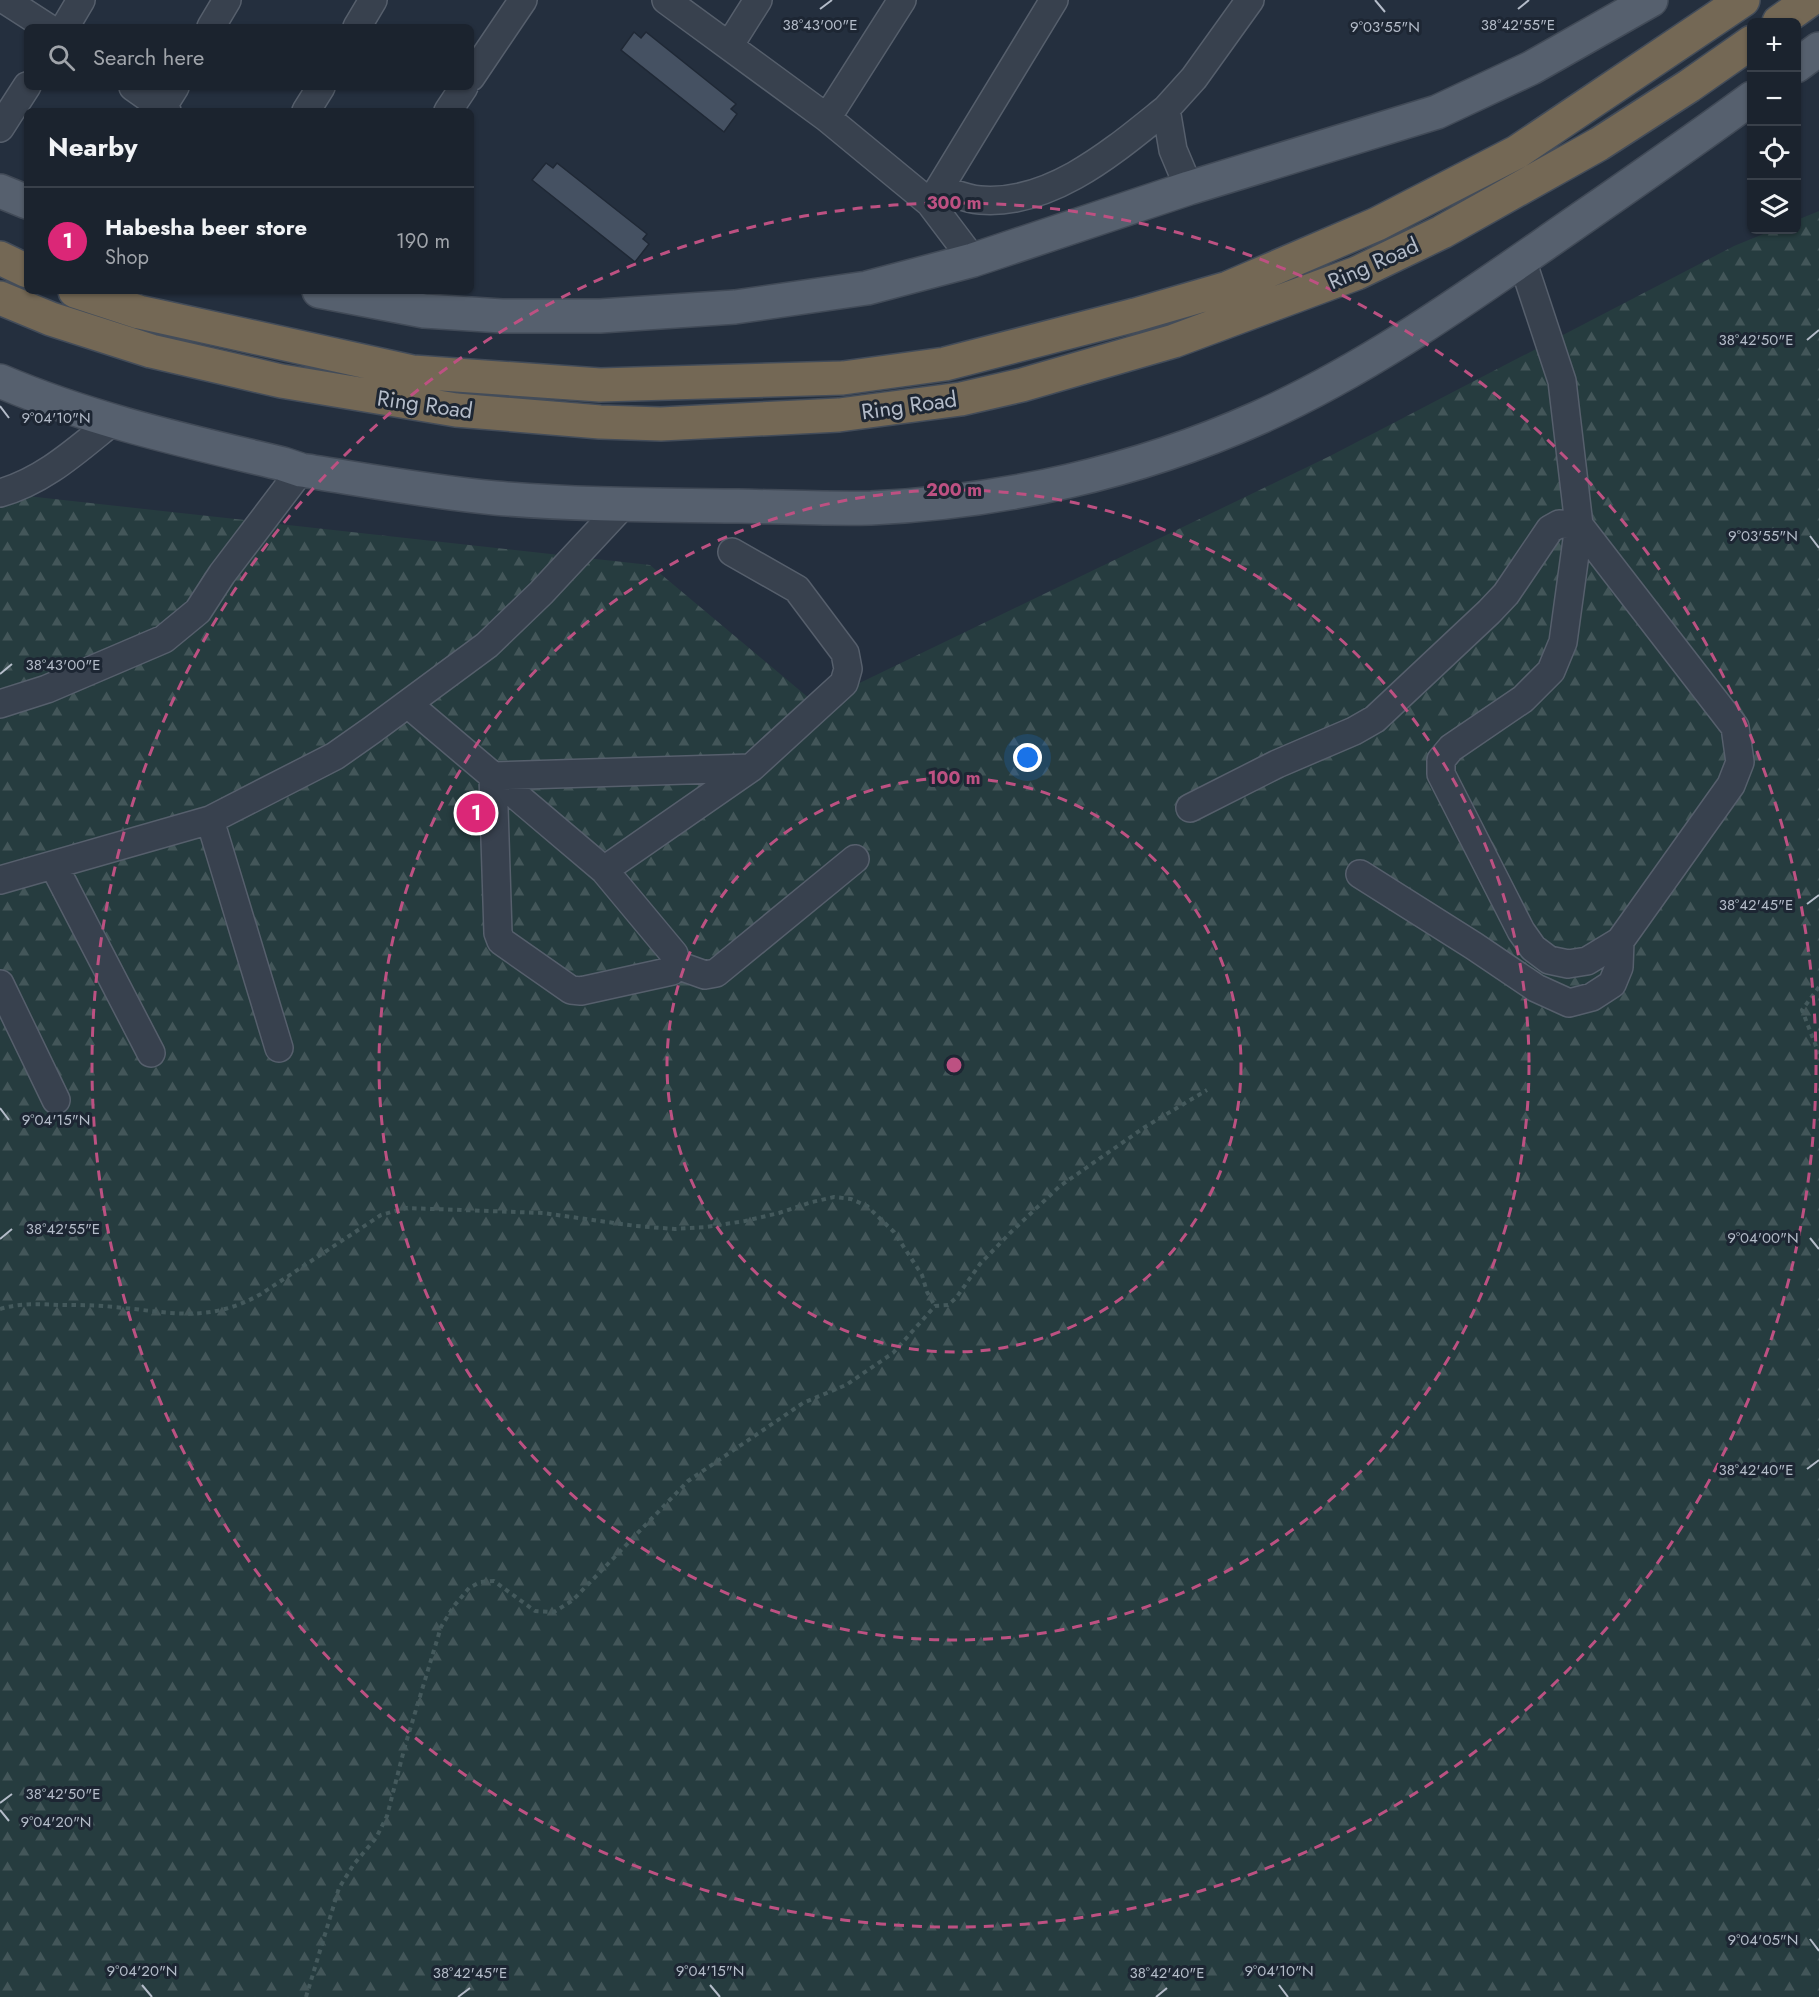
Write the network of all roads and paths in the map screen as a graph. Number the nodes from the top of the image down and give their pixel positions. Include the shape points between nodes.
1 (4, 0) edge
2 (81, 0) edge
3 (227, 0) edge
4 (374, 0) edge
5 (523, 0) edge
6 (666, 0) edge
7 (758, 0) edge
8 (902, 0) edge
9 (1054, 0) edge
10 (1250, 0) edge
11 (1651, 0) edge
12 (1743, 0) edge
13 (1810, 0) edge
14 (1785, 18) edge
15 (42, 24) edge
16 (66, 24) edge
17 (213, 24) edge
18 (359, 24) edge
19 (1747, 45) edge
20 (729, 46) junction
21 (1819, 49) edge
22 (1801, 63) edge
23 (474, 73) edge
24 (24, 90) edge
25 (139, 90) edge
26 (319, 90) edge
27 (462, 90) edge
28 (1747, 103) edge
29 (166, 104) edge
30 (308, 108) edge
31 (450, 108) edge
32 (1166, 110) junction
33 (827, 118) junction
34 (0, 128) edge
35 (1189, 188) junction
36 (0, 190) edge
37 (935, 196) junction
38 (24, 201) edge
39 (0, 258) edge
40 (973, 260) junction
41 (1522, 260) junction
42 (24, 270) edge
43 (84, 294) edge
44 (335, 294) edge
45 (0, 298) edge
46 (0, 381) edge
47 (113, 421) junction
48 (300, 470) junction
49 (0, 493) edge
50 (623, 505) junction
51 (1580, 525) junction
52 (732, 552) dead end
53 (0, 704) edge
54 (408, 704) junction
55 (751, 768) junction
56 (493, 776) junction
57 (1190, 808) dead end
58 (210, 820) junction
59 (855, 859) dead end
60 (54, 866) junction
61 (604, 870) junction
62 (1360, 874) dead end
63 (0, 880) edge
64 (1620, 941) junction
65 (677, 964) junction
66 (0, 984) edge
67 (1819, 987) edge
68 (279, 1048) dead end
69 (151, 1053) dead end
70 (1819, 1053) edge
71 (1207, 1090) dead end
72 (56, 1100) dead end
73 (935, 1306) junction
74 (0, 1309) edge
75 (306, 1997) edge

1 - 15 street
2 - 16 street
3 - 17 street
4 - 18 street
5 - 23 street
6 - 20 street
7 - 20 street
8 - 33 street
9 - 37 street
10 - 32 street
11 - 35 main road via 1531,68 1437,112
12 - 43 highway, Ring Road via 1517,152 1377,224 1228,288 945,364 843,378 600,385 413,372 139,312
13 - 14 highway
19 - 45 highway, Ring Road via 1599,144 1442,232 1357,273 1174,341 961,399 839,415 661,424 456,410 281,381 151,351
20 - 33 street
21 - 22 main road
24 - 34 street
25 - 29 street
26 - 30 street
27 - 31 street
28 - 41 main road
32 - 35 street via 1173,150
32 - 37 street via 1107,156 1045,189 1015,198
33 - 37 street
35 - 40 main road
36 - 38 main road
37 - 40 street
39 - 42 highway
40 - 44 main road via 867,288 735,308 645,314 502,316 424,311
41 - 50 main road via 1368,362 1312,392 1176,451 1087,477 986,497 872,508
41 - 51 street via 1562,381
46 - 47 main road
47 - 48 main road
47 - 49 street via 51,470
48 - 50 main road via 495,498
48 - 53 street via 198,611 164,639 47,689
50 - 54 street via 488,645
51 - 57 street via 1559,524 1550,529 1500,600 1375,719
51 - 64 street via 1735,727 1738,740 1740,762 1731,785
51 - 64 street via 1563,642 1551,671 1523,699 1451,748 1441,760 1441,774 1533,948 1549,960 1568,964 1587,961
52 - 55 street via 797,589 845,653 848,669 844,683
54 - 56 street
54 - 58 street via 334,756
55 - 56 street
55 - 61 street
56 - 61 street
56 - 65 street via 501,941 571,990 581,992 672,971
58 - 60 street
58 - 68 street
59 - 65 street via 716,973 705,975
60 - 63 street
60 - 69 street
61 - 65 street via 674,954
62 - 64 street via 1536,988 1569,1003 1592,997 1612,984 1619,967
66 - 72 street
67 - 70 path via 1802,1010
71 - 73 path via 1060,1186 980,1264 956,1298 948,1305
73 - 74 path via 922,1275 894,1232 867,1206 834,1197 746,1221 675,1229 543,1213 406,1208 381,1215 261,1294 221,1311 179,1315 113,1306 26,1304
73 - 75 path via 893,1353 846,1385 803,1403 688,1481 573,1600 554,1612 535,1611 494,1581 469,1588 441,1627 387,1816 376,1838 339,1887

